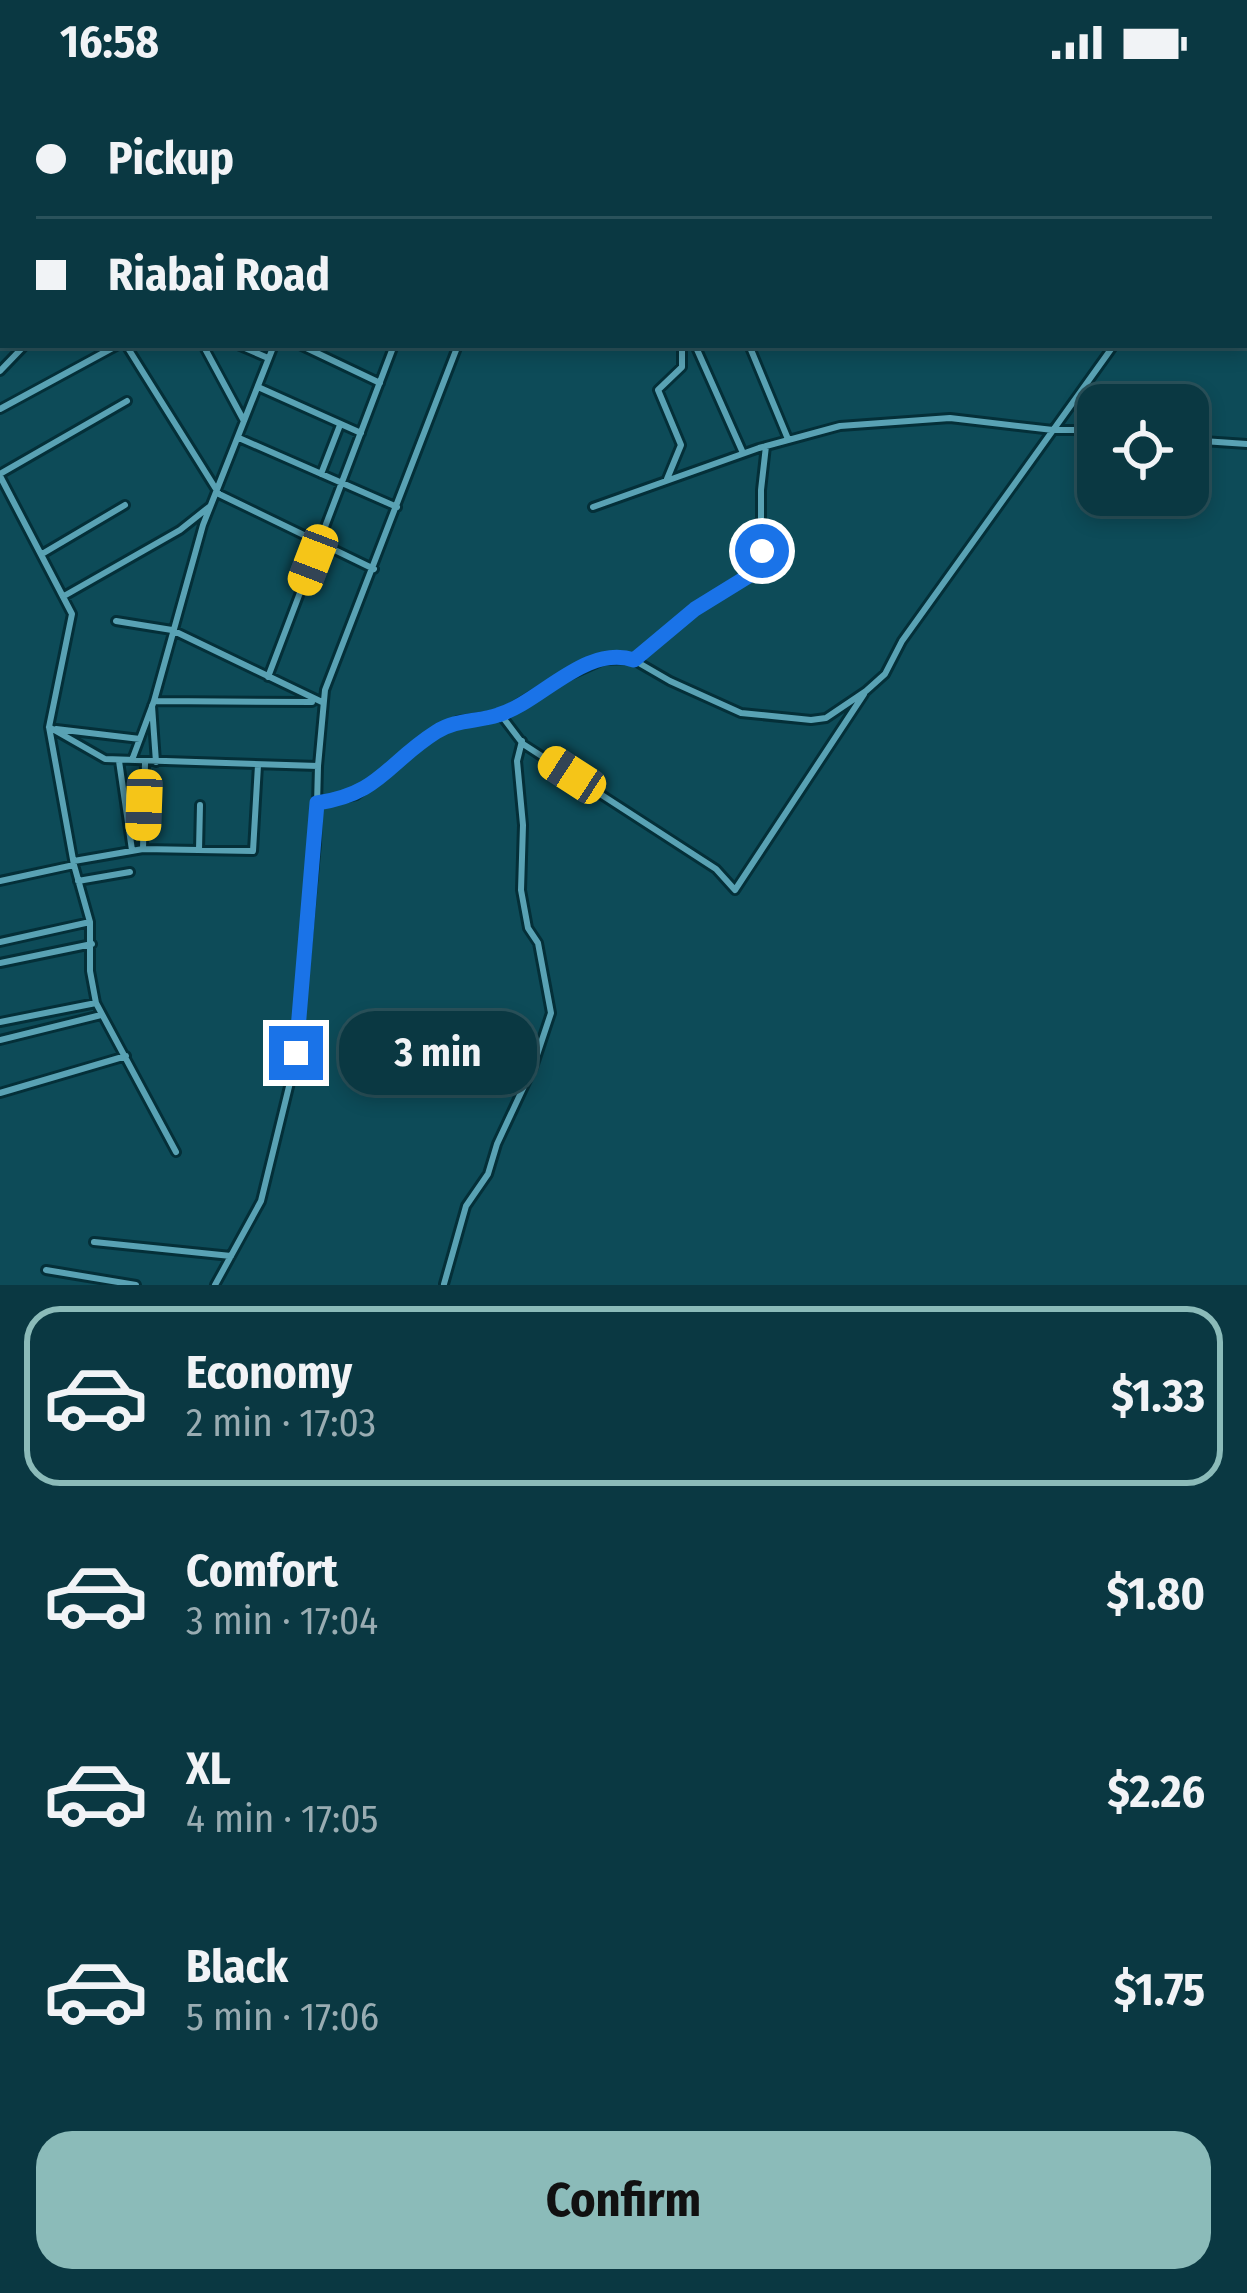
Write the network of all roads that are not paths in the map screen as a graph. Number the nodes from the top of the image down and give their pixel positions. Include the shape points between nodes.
1 (22, 348) edge
2 (116, 348) edge
3 (124, 348) edge
4 (205, 348) edge
5 (245, 348) edge
6 (273, 348) edge
7 (306, 348) edge
8 (393, 348) edge
9 (457, 348) edge
10 (682, 348) edge
11 (696, 348) edge
12 (750, 348) edge
13 (1112, 348) edge
14 (268, 358) junction
15 (0, 370) edge
16 (380, 382) junction
17 (258, 387) junction
18 (128, 401) dead end
19 (0, 409) edge
20 (244, 422) junction
21 (340, 425) junction
22 (1053, 430) junction
23 (1077, 430) edge
24 (361, 434) junction
25 (239, 438) junction
26 (788, 440) junction
27 (1209, 442) edge
28 (1247, 445) edge
29 (766, 446) junction
30 (743, 453) junction
31 (321, 474) junction
32 (0, 475) edge
33 (666, 482) junction
34 (344, 484) junction
35 (219, 494) junction
36 (125, 505) dead end
37 (210, 506) junction
38 (593, 506) dead end
39 (397, 507) junction
40 (321, 544) junction
41 (42, 554) junction
42 (374, 569) junction
43 (64, 596) junction
44 (116, 621) dead end
45 (172, 630) junction
46 (634, 660) junction
47 (268, 677) junction
48 (866, 691) junction
49 (319, 702) junction
50 (153, 704) junction
51 (501, 715) junction
52 (50, 728) junction
53 (140, 740) junction
54 (522, 741) junction
55 (132, 760) junction
56 (118, 761) junction
57 (145, 761) junction
58 (155, 762) junction
59 (259, 766) junction
60 (318, 766) junction
61 (317, 803) junction
62 (200, 805) dead end
63 (142, 849) junction
64 (132, 850) junction
65 (199, 850) junction
66 (74, 863) junction
67 (130, 872) dead end
68 (0, 880) edge
69 (78, 880) junction
70 (90, 922) junction
71 (0, 942) edge
72 (92, 944) junction
73 (0, 963) edge
74 (96, 1003) junction
75 (101, 1015) junction
76 (0, 1022) edge
77 (0, 1040) edge
78 (126, 1056) junction
79 (0, 1094) edge
80 (176, 1152) dead end
81 (94, 1242) dead end
82 (231, 1256) junction
83 (46, 1270) dead end
84 (444, 1284) edge
85 (136, 1285) edge
86 (215, 1285) edge

1 - 15 street
2 - 19 street
3 - 35 street
4 - 20 street
5 - 14 street
6 - 14 street
7 - 16 street
8 - 16 street
9 - 39 street
10 - 33 street via 682,367 658,390 681,446
11 - 30 street
12 - 26 street
13 - 22 street
14 - 17 street
16 - 24 street
17 - 20 street
17 - 21 street
18 - 32 street
20 - 25 street
21 - 24 street
21 - 31 street
22 - 23 street
22 - 26 street via 927,419 840,426
22 - 48 street
24 - 34 street
25 - 31 street
25 - 35 street
26 - 29 street
27 - 28 street
29 - 30 street
29 - 46 street via 761,566
30 - 33 street
31 - 34 street
32 - 41 street
33 - 38 street
34 - 39 street
34 - 40 street
35 - 37 street
35 - 40 street
36 - 41 street
37 - 43 street
37 - 45 street
39 - 42 street
40 - 42 street
40 - 47 street
41 - 43 street
42 - 49 street
43 - 52 street via 72,623
44 - 45 street
45 - 47 street
45 - 50 street
46 - 48 street via 746,714 820,719
46 - 51 street via 581,669
47 - 49 street
48 - 54 street via 735,890 716,869
49 - 50 street
49 - 60 street
50 - 53 street
50 - 58 street
51 - 54 street
51 - 61 street via 438,730 356,795
52 - 53 street
52 - 56 street
52 - 66 street
53 - 55 street
54 - 84 street via 521,890 551,1012 488,1174 466,1206
55 - 56 street
55 - 57 street
56 - 64 street
57 - 58 street
57 - 63 street
58 - 59 street
59 - 60 street
59 - 65 street via 254,849
60 - 61 street
61 - 82 street via 295,1062 262,1201
62 - 65 street
63 - 64 street
63 - 65 street
64 - 66 street
66 - 68 street
66 - 69 street
67 - 69 street
69 - 70 street
70 - 71 street
70 - 72 street
72 - 73 street
72 - 74 street
74 - 75 street
74 - 76 street
75 - 77 street
75 - 78 street
78 - 79 street
78 - 80 street
81 - 82 street
82 - 86 street
83 - 85 street

